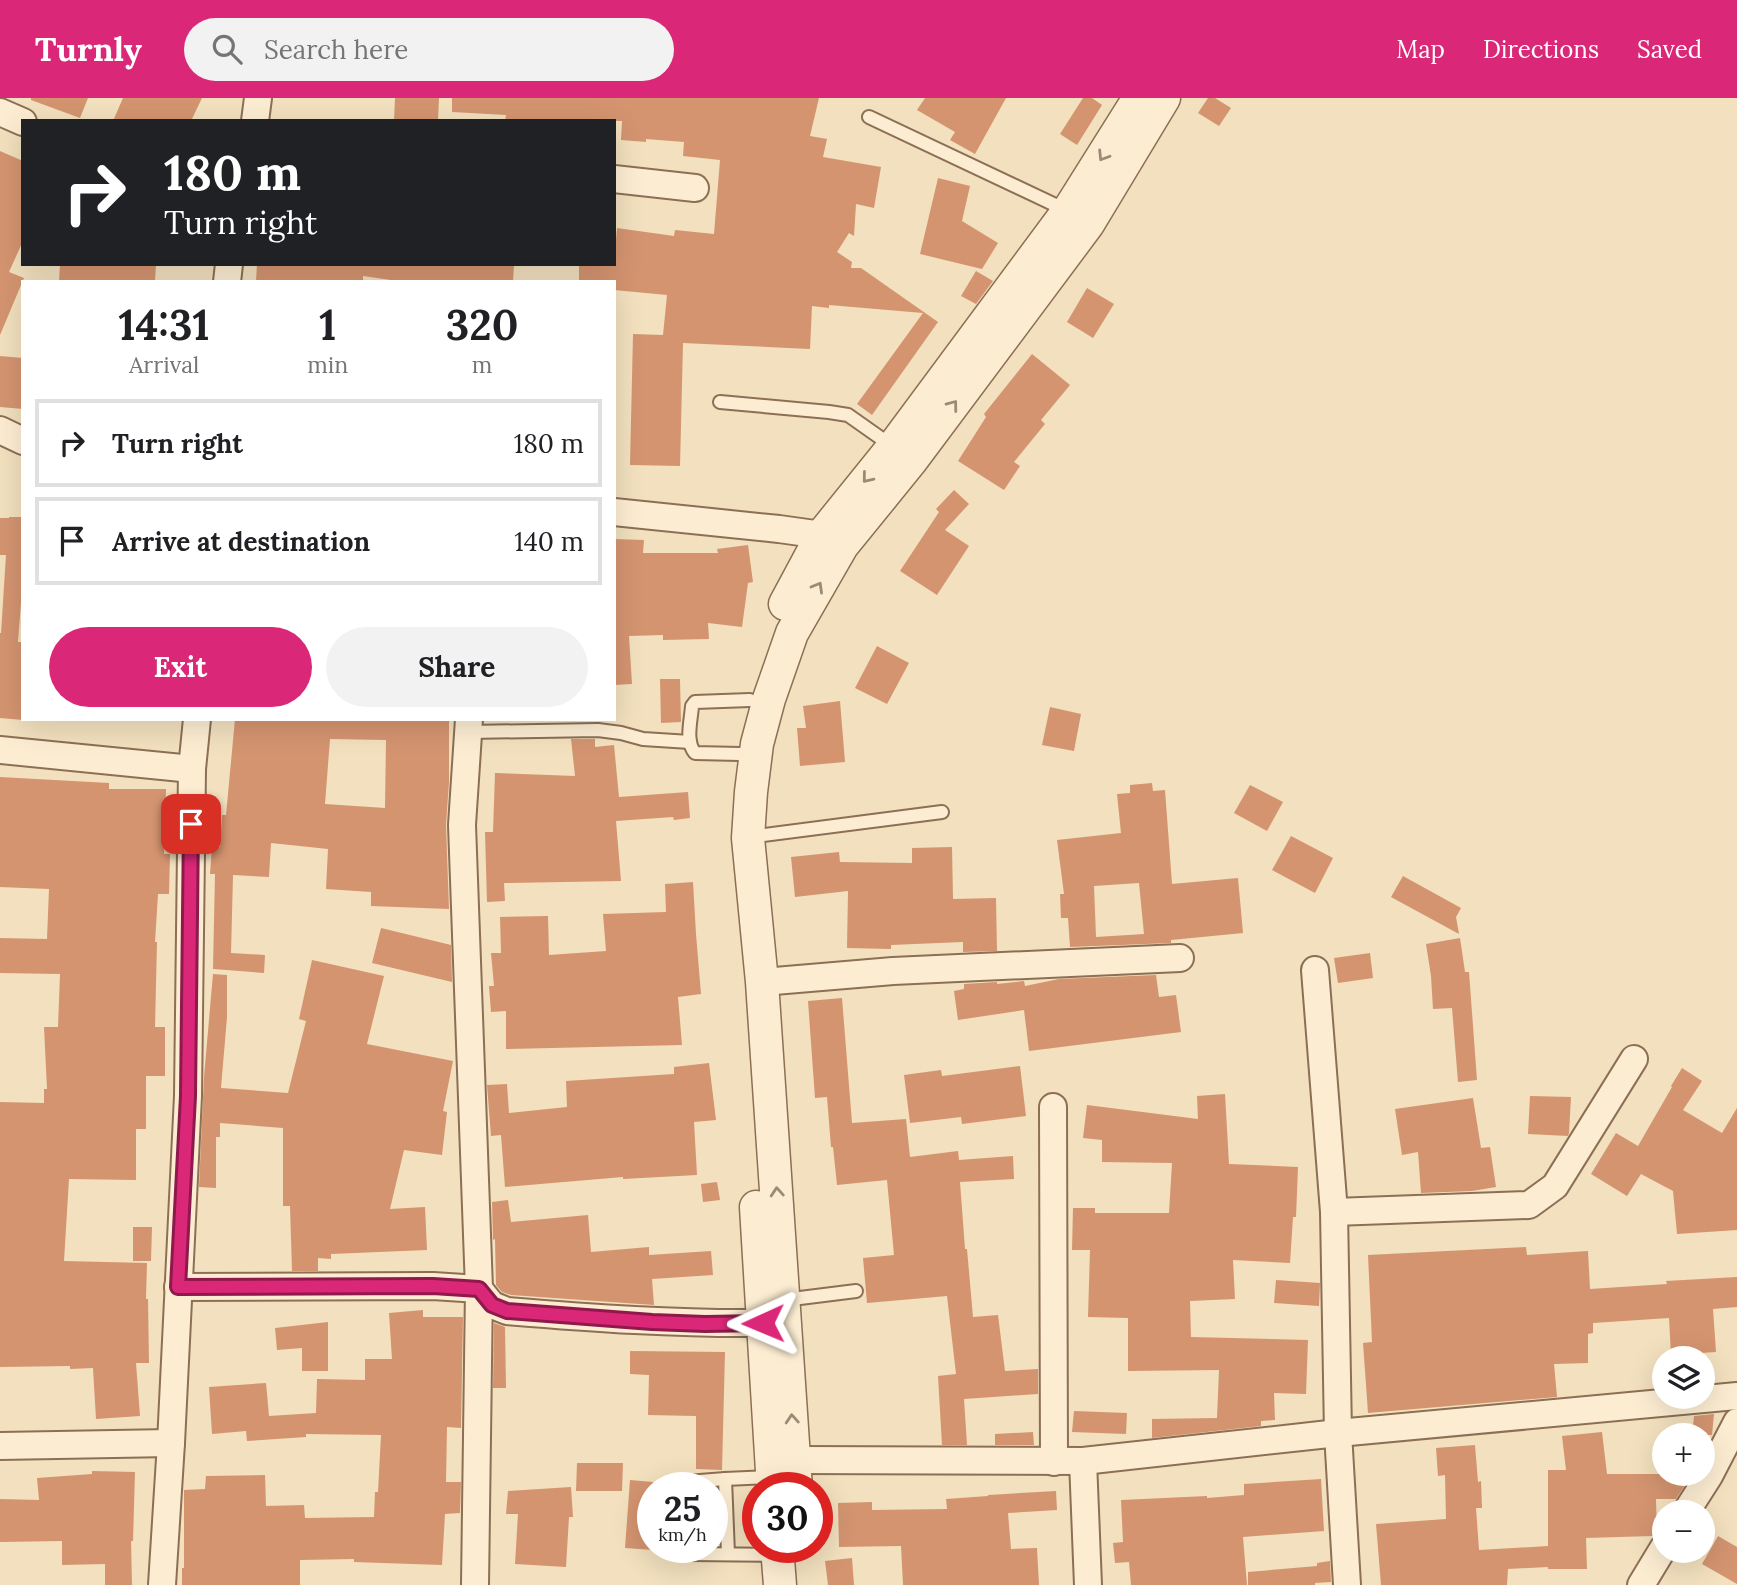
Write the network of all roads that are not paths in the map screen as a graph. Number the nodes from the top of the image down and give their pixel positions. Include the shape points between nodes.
1 (258, 98) edge
2 (1139, 98) edge
3 (1164, 98) edge
4 (0, 112) edge
5 (869, 117) dead end
6 (256, 119) edge
7 (21, 121) edge
8 (616, 179) edge
9 (695, 188) dead end
10 (1068, 211) junction
11 (720, 402) dead end
12 (0, 430) edge
13 (21, 440) edge
14 (892, 446) junction
15 (616, 512) edge
16 (822, 535) junction
17 (750, 700) junction
18 (197, 721) edge
19 (468, 726) edge
20 (690, 742) junction
21 (0, 750) edge
22 (740, 754) junction
23 (192, 769) junction
24 (942, 811) dead end
25 (748, 838) junction
26 (1180, 958) dead end
27 (1315, 970) dead end
28 (762, 982) junction
29 (1634, 1059) dead end
30 (1053, 1107) dead end
31 (1334, 1212) junction
32 (178, 1287) junction
33 (479, 1289) junction
34 (856, 1291) dead end
35 (784, 1300) junction
36 (763, 1323) junction
37 (1737, 1396) edge
38 (1737, 1422) edge
39 (1338, 1433) junction
40 (171, 1443) junction
41 (0, 1446) edge
42 (1083, 1461) junction
43 (1054, 1462) junction
44 (783, 1472) edge
45 (784, 1472) edge
46 (833, 1475) edge
47 (1694, 1500) edge
48 (786, 1563) edge
49 (1654, 1563) edge
50 (162, 1585) edge
51 (475, 1585) edge
52 (801, 1585) edge
53 (1088, 1585) edge
54 (1346, 1585) edge
55 (1641, 1585) edge

1 - 6 street
2 -> 10 street
25 -> 3 street via 757,744 792,633 842,546 1088,224
4 - 7 street
5 - 10 lane
8 - 9 street
10 - 14 street
11 - 14 lane via 848,415
12 - 13 street
14 -> 16 street
15 - 16 street
16 - 17 street via 774,625
17 - 20 lane via 692,704
17 - 22 street
18 - 23 street
19 - 20 lane via 598,730
19 - 33 street via 462,825
20 - 22 lane via 695,753
21 - 23 street
22 - 36 street via 733,839
23 - 32 street via 188,1096
24 - 25 lane
25 - 28 street
26 - 28 street
27 - 31 street
35 -> 28 street
29 - 31 street via 1555,1186 1529,1205
30 - 43 street
31 - 39 street
32 - 33 street
32 - 40 street
33 - 36 street via 492,1305 507,1311 652,1322
33 - 51 street
34 - 35 lane
45 -> 35 street
36 - 44 street
37 - 39 street
38 - 47 street
39 - 42 street
39 - 54 street
40 - 41 street
40 - 50 street
42 - 43 street
42 - 53 street
43 - 46 street
48 - 52 street
49 - 55 street

